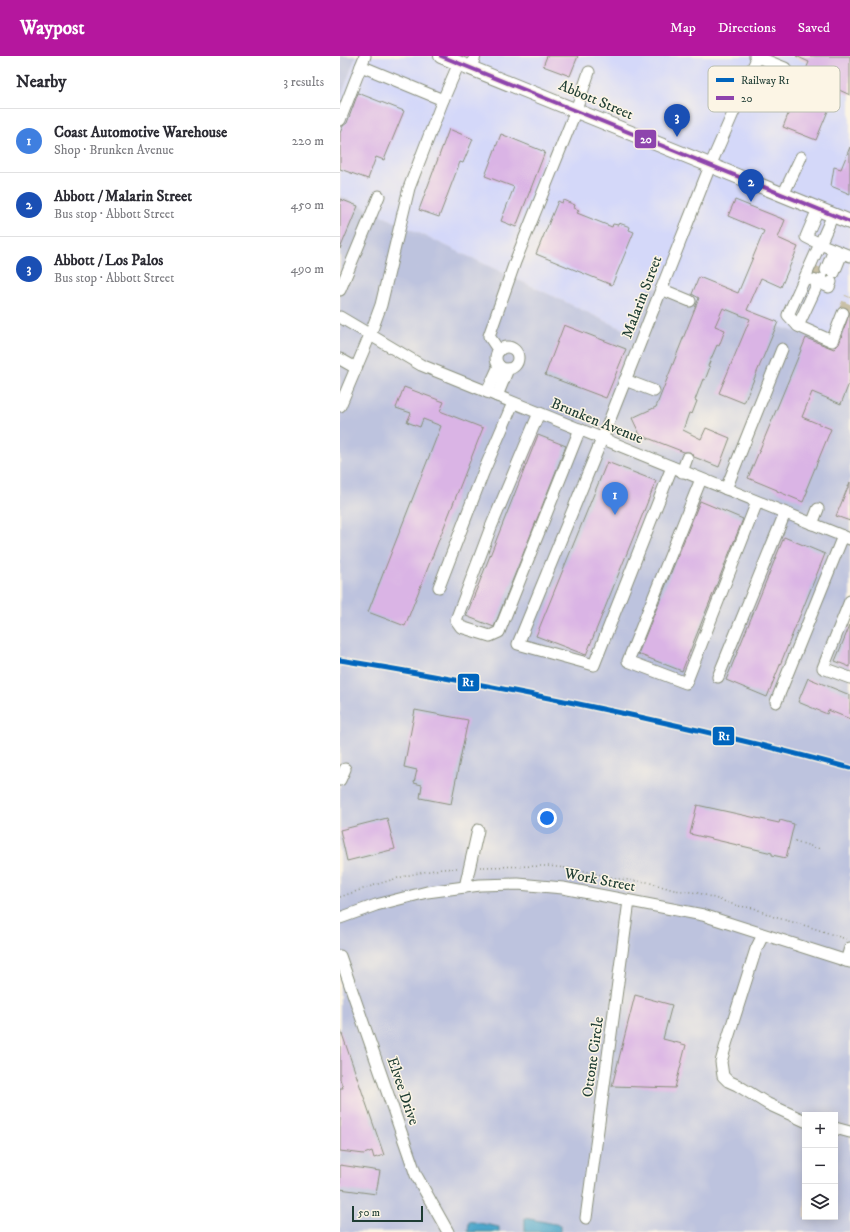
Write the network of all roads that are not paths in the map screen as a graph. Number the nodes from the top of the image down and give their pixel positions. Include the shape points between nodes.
1 (441, 56) edge
2 (757, 56) edge
3 (363, 61) edge
4 (468, 62) edge
5 (753, 66) edge
6 (780, 66) edge
7 (589, 72) dead end
8 (443, 100) junction
9 (576, 110) junction
10 (733, 112) edge
11 (340, 120) edge
12 (801, 157) dead end
13 (710, 166) junction
14 (783, 195) junction
15 (379, 196) dead end
16 (818, 209) junction
17 (833, 215) junction
18 (850, 222) edge
19 (835, 250) edge
20 (805, 277) junction
21 (825, 277) junction
22 (341, 283) edge
23 (661, 289) junction
24 (690, 301) dead end
25 (843, 313) tunnel mouth
26 (340, 317) edge
27 (798, 326) junction
28 (370, 335) junction
29 (782, 349) dead end
30 (498, 351) junction
31 (340, 359) edge
32 (503, 367) junction
33 (356, 368) junction
34 (625, 380) junction
35 (654, 392) dead end
36 (492, 394) junction
37 (513, 403) junction
38 (340, 406) edge
39 (539, 414) junction
40 (580, 430) junction
41 (602, 439) junction
42 (687, 458) dead end
43 (672, 467) junction
44 (682, 472) junction
45 (700, 479) junction
46 (726, 489) junction
47 (757, 502) junction
48 (818, 509) dead end
49 (785, 513) junction
50 (812, 524) junction
51 (847, 538) edge
52 (439, 587) dead end
53 (850, 601) edge
54 (718, 677) dead end
55 (850, 678) edge
56 (776, 702) dead end
57 (345, 769) dead end
58 (340, 780) edge
59 (478, 830) dead end
60 (465, 887) junction
61 (629, 901) junction
62 (340, 918) edge
63 (763, 934) junction
64 (850, 948) edge
65 (340, 956) edge
66 (848, 962) edge
67 (802, 1120) edge
68 (838, 1129) edge
69 (850, 1132) edge
70 (586, 1218) dead end
71 (448, 1232) edge

1 - 4 main road, Abbott Street
2 - 5 street, Malarin Street
2 - 6 street
3 - 8 street
3 - 11 street
4 - 8 street
4 - 9 main road, Abbott Street
7 - 9 street
8 - 28 street via 409,188 381,305
9 - 13 main road, Abbott Street
9 - 30 street via 514,262 490,336
10 - 13 street, Malarin Street
12 - 14 street
13 - 14 main road, Abbott Street
13 - 23 street, Malarin Street
14 - 16 main road, Abbott Street
15 - 22 street
16 - 17 main road, Abbott Street
16 - 19 street via 806,237
17 - 18 main road, Abbott Street
17 - 19 street
19 - 20 street
19 - 21 street
20 - 21 street
20 - 27 street via 788,315
21 - 27 street
23 - 24 street
23 - 34 street, Malarin Street
25 - 27 street via 832,341
26 - 28 street, Brunken Avenue
28 - 33 street
28 - 36 street, Brunken Avenue via 421,365
29 - 46 street
30 - 32 street via 496,360
30 - 32 street via 508,347 517,353 517,364 511,368
31 - 33 street
32 - 36 street
33 - 38 street
34 - 35 street
34 - 41 street, Malarin Street
36 - 37 street, Brunken Avenue
37 - 39 street, Brunken Avenue
37 - 52 street
39 - 40 street, Brunken Avenue
39 - 40 street via 490,527 456,620 461,627 490,636 499,632
40 - 41 street, Brunken Avenue
41 - 43 street, Brunken Avenue
41 - 43 street, Malarin Street via 518,644 594,665
42 - 44 street
43 - 44 street, Brunken Avenue
44 - 45 street, Brunken Avenue
45 - 46 street, Brunken Avenue
45 - 47 street via 628,661 686,683
46 - 47 street, Brunken Avenue
47 - 49 street, Brunken Avenue
48 - 50 street
49 - 50 street, Brunken Avenue
49 - 54 street
50 - 51 street, Brunken Avenue
51 - 56 street
53 - 55 street via 823,668
57 - 58 street
59 - 60 street
60 - 61 street, Work Street via 518,884 564,888
60 - 62 street, Work Street via 426,892 376,904
61 - 63 street, Work Street via 703,916
61 - 70 street, Ottone Circle
63 - 66 street, Work Street
63 - 67 street via 721,1062 723,1076 768,1104
64 - 66 street
65 - 71 street, Elvee Drive via 416,1174
68 - 69 street

